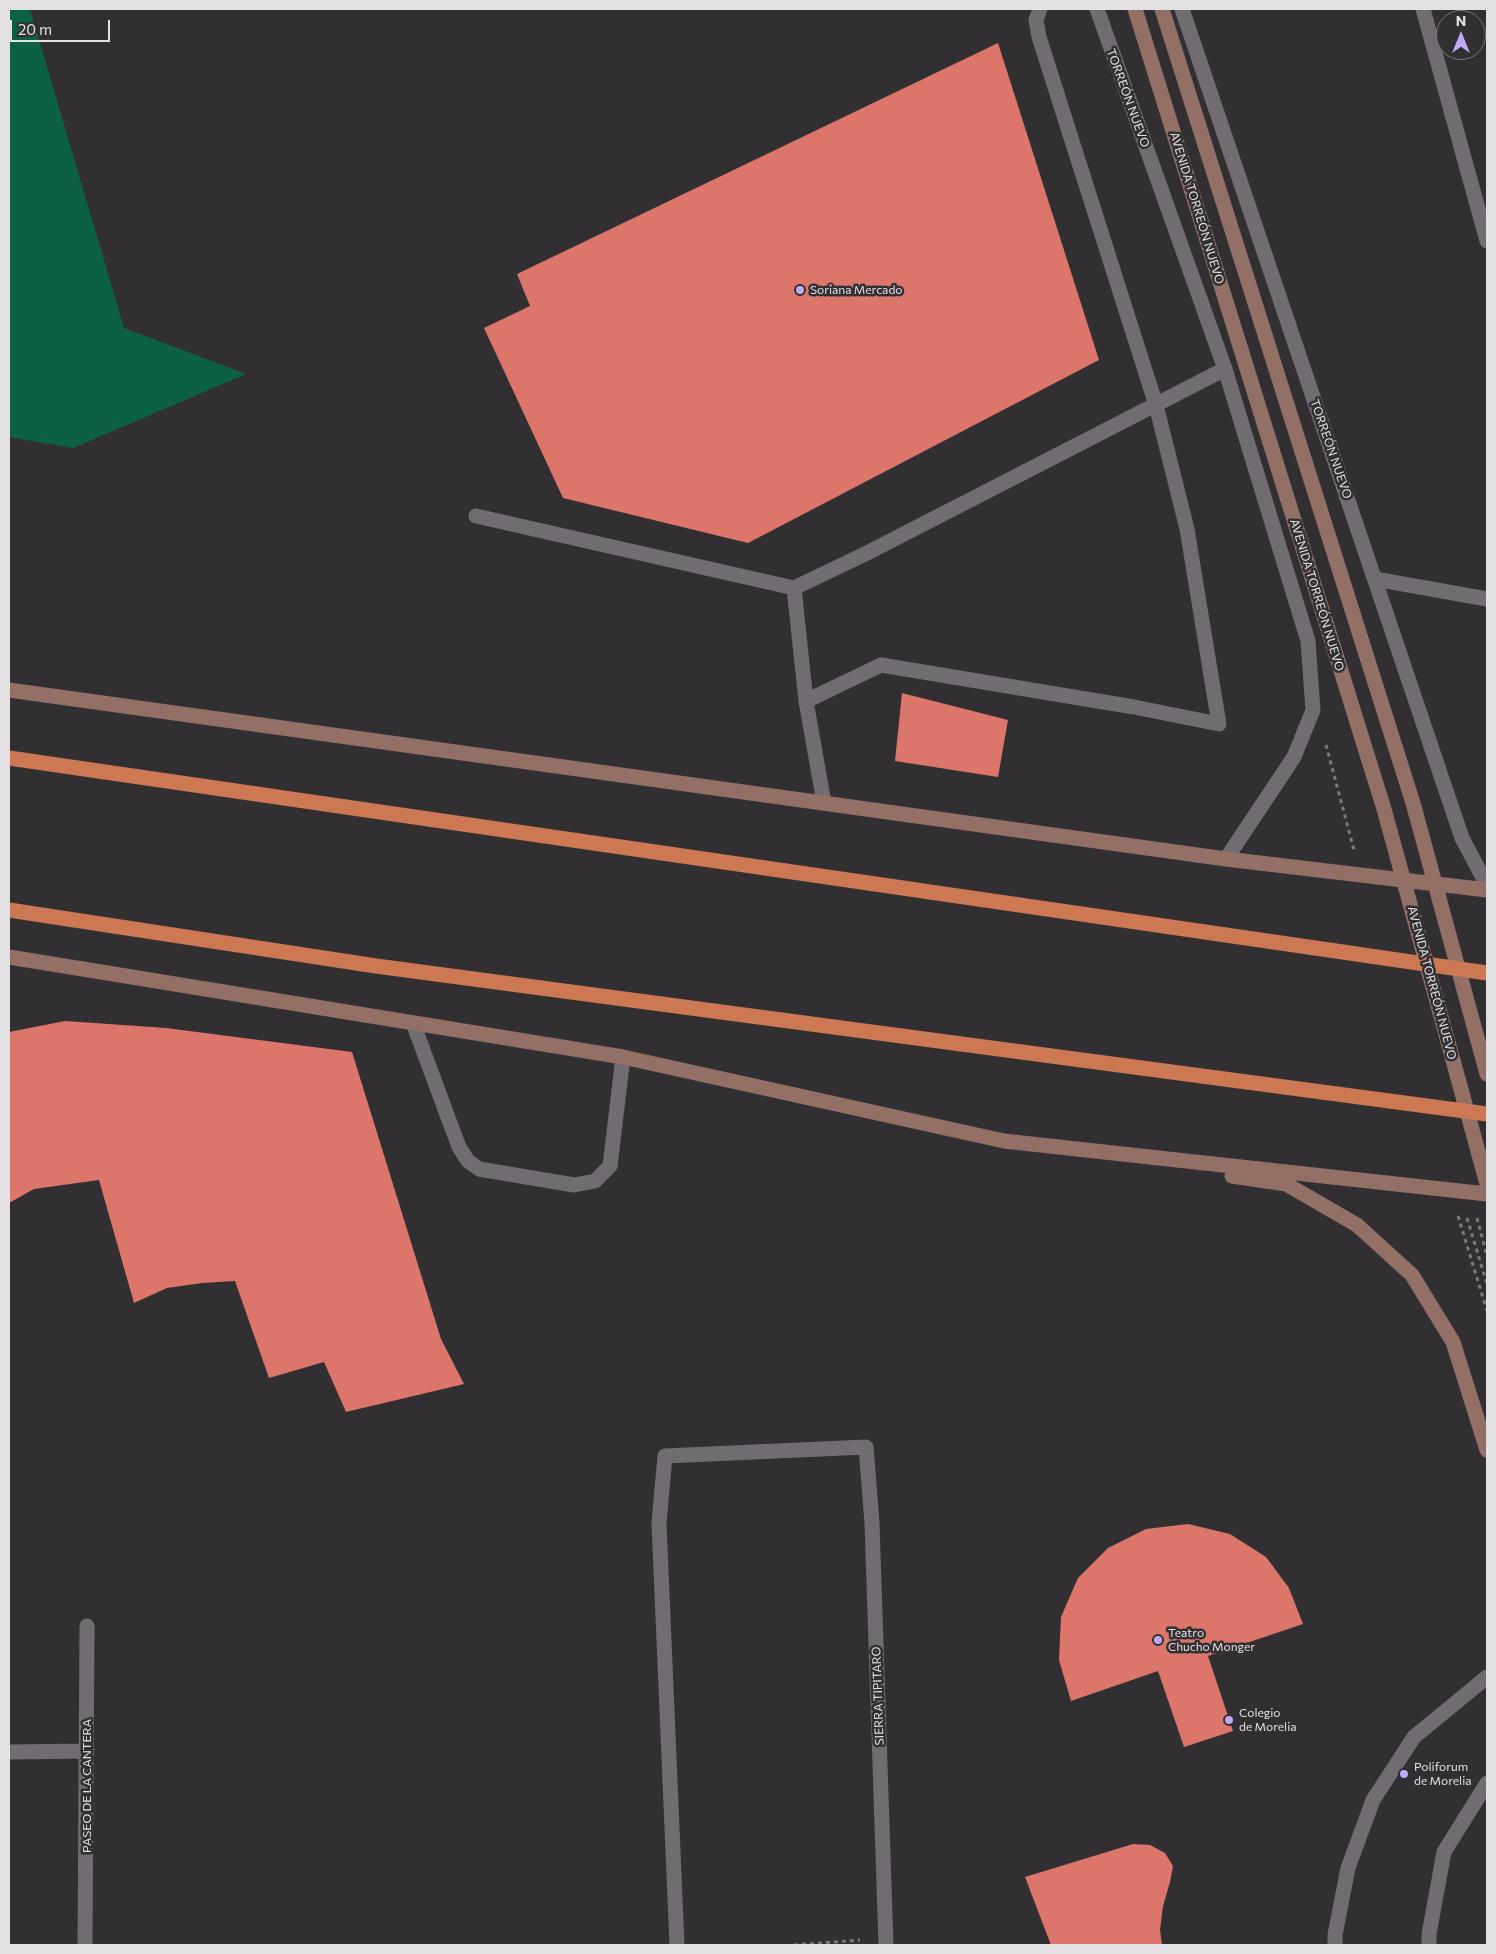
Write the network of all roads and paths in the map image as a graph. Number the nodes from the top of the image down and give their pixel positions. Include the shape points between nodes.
1 (1040, 9) edge
2 (1097, 9) edge
3 (1135, 9) edge
4 (1162, 9) edge
5 (1182, 9) edge
6 (1423, 9) edge
7 (1487, 241) edge
8 (1225, 368) junction
9 (1156, 405) junction
10 (476, 516) dead end
11 (1375, 579) junction
12 (794, 588) junction
13 (1487, 599) edge
14 (9, 690) edge
15 (806, 701) junction
16 (1326, 744) dead end
17 (9, 758) edge
18 (824, 803) junction
19 (1226, 859) junction
20 (1361, 875) junction
21 (1487, 885) edge
22 (1487, 890) edge
23 (9, 910) edge
24 (9, 957) edge
25 (1487, 973) edge
26 (413, 1024) junction
27 (623, 1057) junction
28 (1487, 1074) edge
29 (1487, 1114) edge
30 (1004, 1141) junction
31 (1487, 1184) edge
32 (1458, 1191) junction
33 (1487, 1194) edge
34 (1457, 1210) dead end
35 (1487, 1284) edge
36 (1487, 1311) edge
37 (1487, 1450) edge
38 (88, 1626) dead end
39 (1487, 1677) edge
40 (87, 1751) junction
41 (9, 1752) edge
42 (1487, 1783) edge
43 (886, 1942) edge
44 (85, 1945) edge
45 (677, 1945) edge
46 (794, 1945) edge
47 (1335, 1945) edge
48 (1429, 1945) edge

1 - 9 street via 1036,20 1039,37
2 - 8 street, TORREÓN NUEVO
3 - 31 main road, AVENIDA TORREÓN NUEVO via 1384,809
4 - 28 main road via 1413,803
5 - 11 street, TORREÓN NUEVO
6 - 7 street
8 - 9 street
8 - 19 street, TORREÓN NUEVO via 1308,641 1313,710 1294,757
9 - 12 street
9 - 15 street via 1187,529 1219,724 881,666
10 - 12 street
11 - 13 street
11 - 21 street, TORREÓN NUEVO via 1462,838
12 - 15 street
14 - 18 main road
15 - 18 street
16 - 20 path
17 - 25 highway
18 - 19 main road
19 - 20 main road
20 - 22 main road
23 - 29 highway via 386,967
24 - 26 main road
26 - 27 main road
26 - 27 street via 459,1148 468,1161 479,1169 574,1185 595,1181 610,1166
27 - 30 main road
30 - 32 main road
30 - 37 main road via 1286,1184 1357,1225 1412,1275 1453,1342
32 - 33 main road
32 - 35 path
34 - 36 path
38 - 40 street, PASEO DE LA CANTERA
39 - 47 street via 1414,1737 1373,1800 1348,1868
40 - 41 street
40 - 44 street, PASEO DE LA CANTERA
42 - 48 street via 1444,1852
43 - 45 street, SIERRA TIPITARO via 872,1523 866,1447 665,1456 659,1523
43 - 46 path

